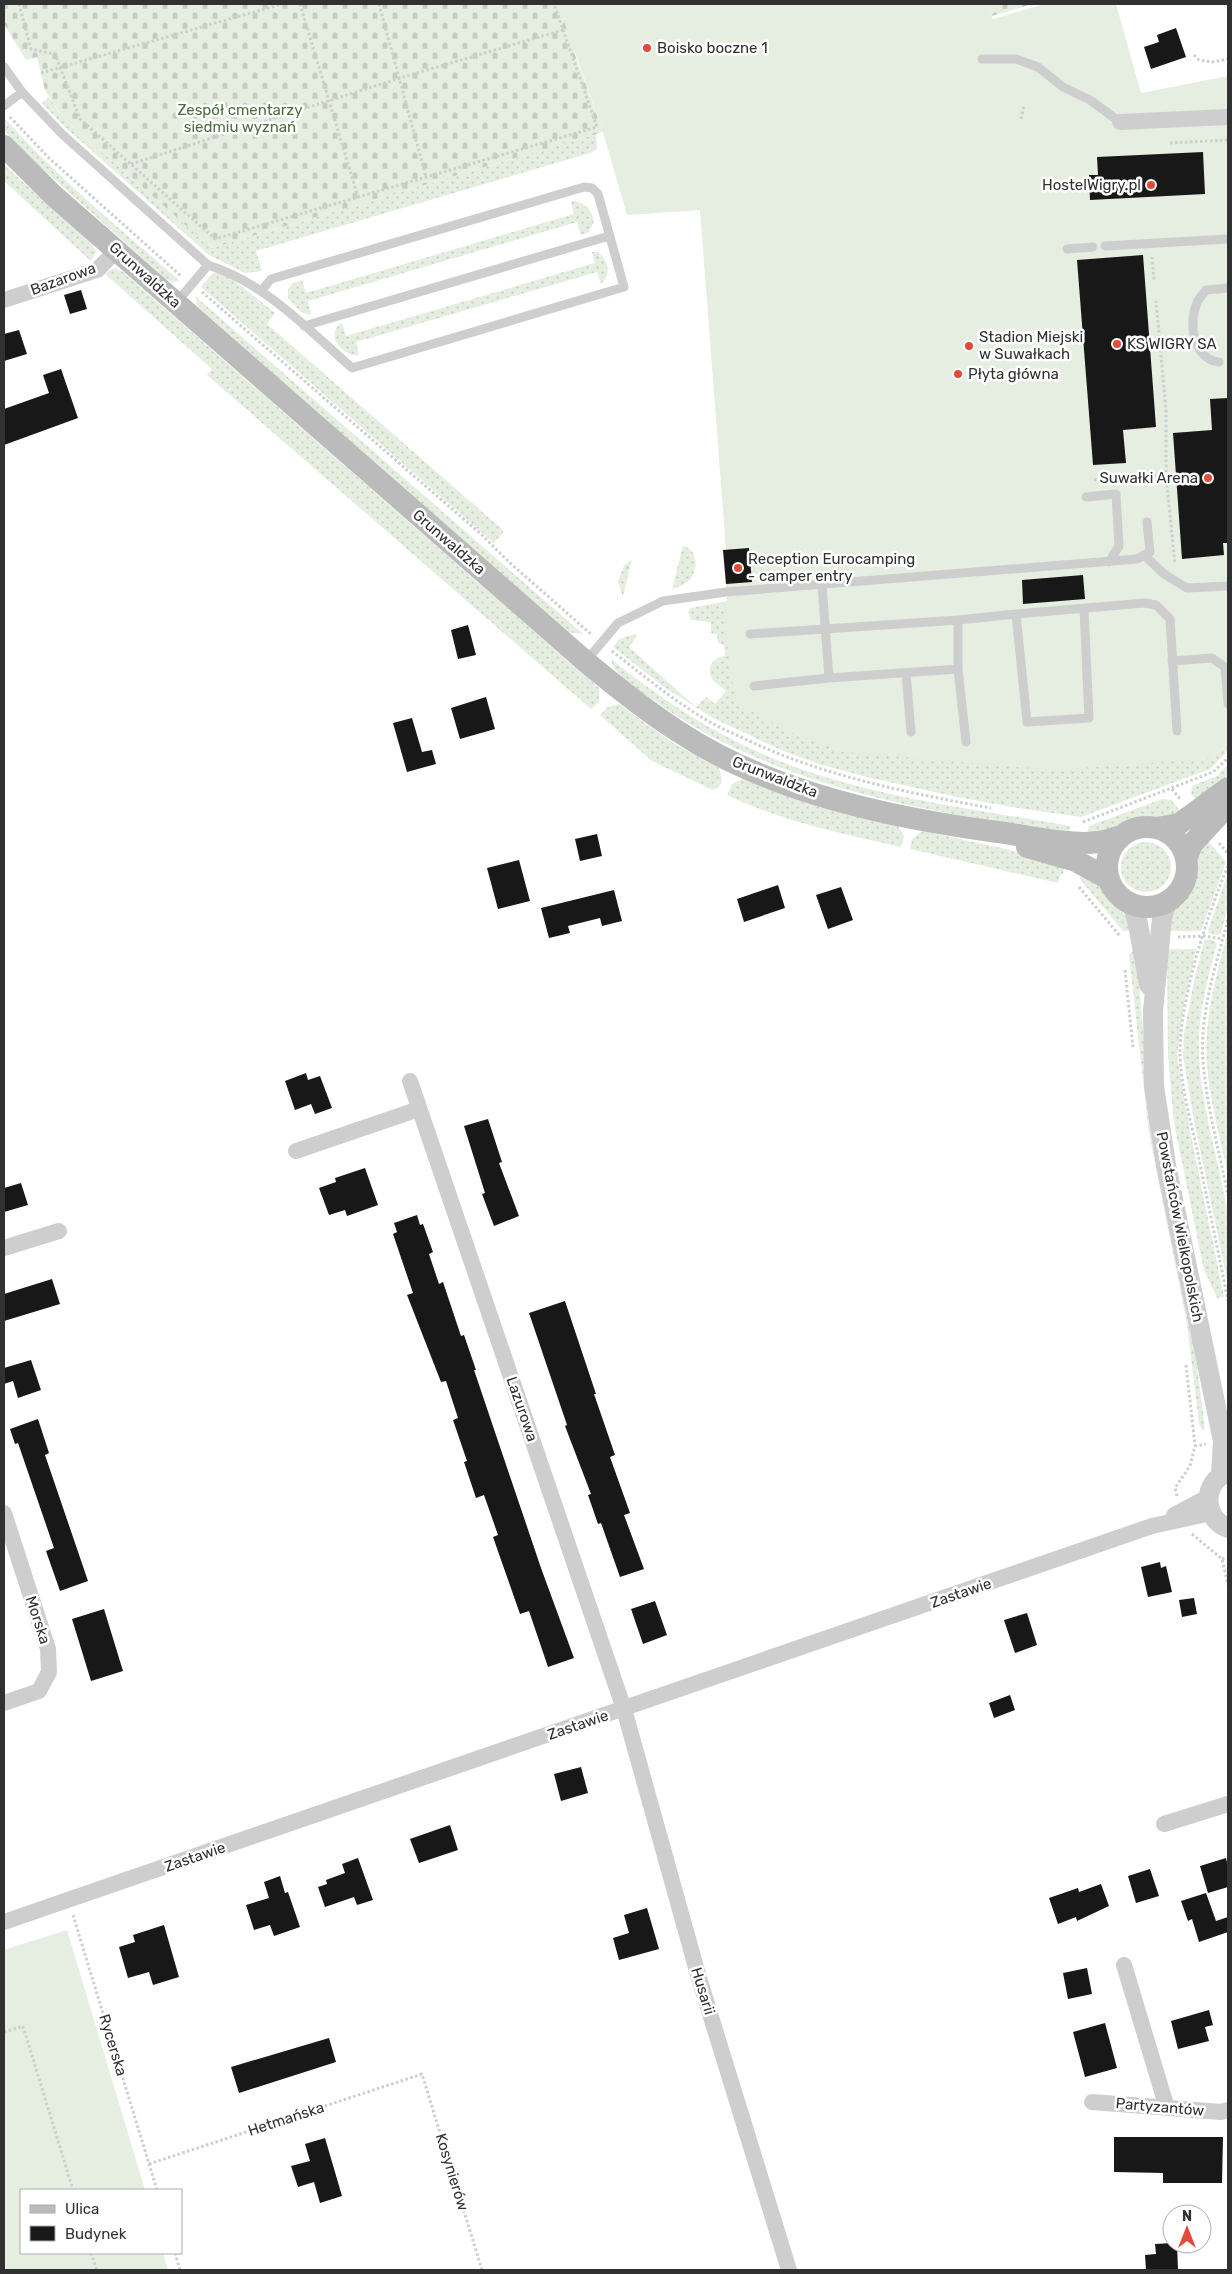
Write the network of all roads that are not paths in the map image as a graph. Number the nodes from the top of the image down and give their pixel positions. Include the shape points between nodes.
1 (982, 60) dead end
2 (4, 67) edge
3 (22, 92) junction
4 (4, 108) edge
5 (1228, 117) edge
6 (1120, 122) joint
7 (4, 146) edge
8 (609, 236) junction
9 (1228, 239) edge
10 (1105, 246) dead end
11 (1093, 247) dead end
12 (1067, 249) dead end
13 (117, 250) junction
14 (208, 265) junction
15 (1228, 288) edge
16 (262, 290) junction
17 (4, 300) edge
18 (176, 303) junction
19 (304, 326) junction
20 (1219, 362) dead end
21 (1086, 497) dead end
22 (1147, 522) dead end
23 (1145, 556) junction
24 (1109, 562) junction
25 (822, 585) junction
26 (1228, 586) edge
27 (1084, 609) junction
28 (1016, 614) junction
29 (958, 620) junction
30 (826, 628) junction
31 (750, 634) dead end
32 (585, 661) junction
33 (1172, 661) junction
34 (958, 670) junction
35 (906, 673) junction
36 (829, 678) junction
37 (754, 686) dead end
38 (1228, 704) edge
39 (1176, 731) dead end
40 (911, 732) dead end
41 (966, 742) dead end
42 (1228, 788) edge
43 (1228, 805) edge
44 (959, 827) junction
45 (1157, 828) junction
46 (1121, 836) junction
47 (1186, 859) junction
48 (1109, 879) junction
49 (1166, 901) junction
50 (1132, 904) junction
51 (1153, 1011) junction
52 (410, 1081) dead end
53 (419, 1109) junction
54 (296, 1151) dead end
55 (59, 1231) dead end
56 (4, 1248) edge
57 (1226, 1445) edge
58 (1225, 1474) edge
59 (1209, 1505) junction
60 (4, 1513) edge
61 (1152, 1526) junction
62 (1228, 1528) edge
63 (4, 1704) edge
64 (624, 1709) junction
65 (1228, 1804) edge
66 (1164, 1824) dead end
67 (4, 1922) edge
68 (1124, 1965) dead end
69 (1092, 2102) dead end
70 (1167, 2108) junction
71 (1228, 2110) edge
72 (788, 2270) edge

1 - 6 lane via 1016,59 1038,67
2 - 3 lane
3 - 4 lane
3 - 14 lane via 62,134
5 - 6 street
7 - 13 main road, Grunwaldzka via 53,195
8 - 16 lane via 598,194 592,188 584,187 271,279
8 - 19 lane
8 - 19 lane via 624,287 397,355 352,368
9 - 10 lane
11 - 12 lane
13 - 17 street, Bazarowa via 97,270
13 - 18 main road, Grunwaldzka
14 - 16 lane
14 - 18 lane
15 - 20 lane via 1206,290 1197,302 1193,318 1196,344 1212,361
16 - 19 lane
18 - 32 main road, Grunwaldzka
21 - 24 lane via 1116,494 1119,546
22 - 23 lane via 1150,552
23 - 24 lane via 1137,560
23 - 26 lane via 1164,574 1187,588
24 - 25 lane
25 - 30 lane
25 - 32 lane via 726,592 663,601 618,623
27 - 28 lane
27 - 28 lane via 1089,718 1027,722
27 - 33 lane via 1145,603 1156,605 1170,620
28 - 29 lane
29 - 30 lane
29 - 34 lane
30 - 31 lane
30 - 36 lane
32 - 44 main road, Grunwaldzka via 640,706 680,733 755,771 841,801
33 - 38 lane via 1212,658 1225,667
33 - 39 lane
34 - 35 lane
34 - 41 lane
35 - 36 lane
35 - 40 lane
36 - 37 lane
42 - 45 main road via 1179,824
43 - 47 main road via 1192,844
44 - 46 main road, Grunwaldzka via 1079,842 1100,842
44 - 48 main road, Grunwaldzka via 1076,861
45 - 46 main road via 1144,827
45 - 47 main road via 1178,842
46 - 48 main road via 1108,858
47 - 49 main road via 1186,877 1181,888
48 - 50 main road via 1116,893
49 - 50 main road via 1149,907
49 - 51 street, Powstańców Wielkopolskich
50 - 51 street, Powstańców Wielkopolskich
51 - 57 street, Powstańców Wielkopolskich via 1154,1086 1160,1130
52 - 53 street, Lazurowa
53 - 54 street
53 - 64 street, Lazurowa
55 - 56 street
57 - 58 street, Powstańców Wielkopolskich
58 - 59 street via 1210,1489
59 - 61 street, Zastawie
59 - 61 street, Zastawie via 1184,1518
59 - 62 street via 1221,1525
60 - 63 street, Morska via 48,1649 49,1672 39,1691
61 - 64 street, Zastawie
64 - 67 street, Zastawie
64 - 72 street, Husarii via 699,1978
65 - 66 street
68 - 70 street
69 - 70 street, Partyzantów
70 - 71 street, Partyzantów

